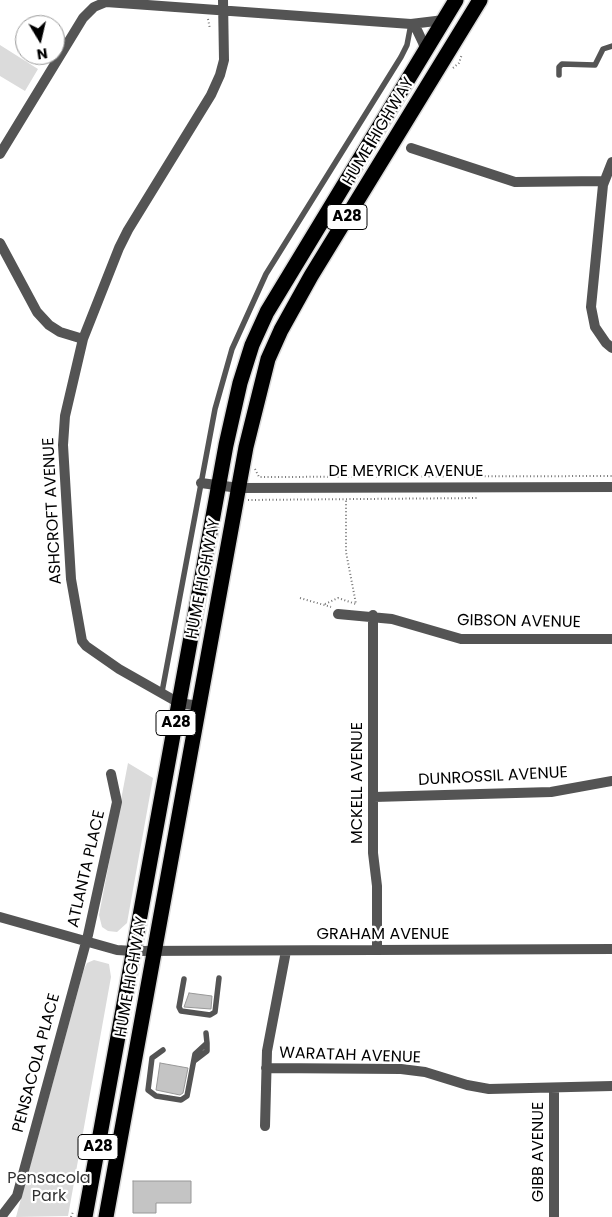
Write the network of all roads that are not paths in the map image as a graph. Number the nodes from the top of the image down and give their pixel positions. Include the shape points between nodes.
1 (456, 0) edge
2 (480, 0) edge
3 (224, 5) edge
4 (444, 20) junction
5 (411, 24) junction
6 (612, 46) edge
7 (426, 49) junction
8 (559, 75) dead end
9 (411, 148) dead end
10 (0, 154) edge
11 (612, 162) edge
12 (604, 181) junction
13 (0, 242) edge
14 (84, 339) junction
15 (612, 348) edge
16 (201, 483) junction
17 (219, 486) junction
18 (612, 487) edge
19 (244, 493) junction
20 (338, 614) road end
21 (372, 615) junction
22 (612, 639) edge
23 (162, 692) junction
24 (180, 703) junction
25 (199, 706) junction
26 (111, 774) dead end
27 (612, 781) edge
28 (374, 797) junction
29 (0, 917) edge
30 (86, 942) junction
31 (612, 949) edge
32 (377, 950) junction
33 (133, 951) junction
34 (155, 951) junction
35 (286, 951) junction
36 (219, 978) dead end
37 (184, 979) dead end
38 (206, 1033) dead end
39 (163, 1050) dead end
40 (266, 1068) junction
41 (612, 1086) edge
42 (554, 1088) junction
43 (265, 1126) dead end
44 (1, 1216) edge
45 (85, 1217) edge
46 (106, 1217) edge
47 (554, 1217) edge

1 - 4 highway, HUME HIGHWAY / A28
2 - 19 highway, HUME HIGHWAY / A28 via 280,330 254,408
3 - 5 street
3 - 10 street via 106,2 94,7 83,18
3 - 14 street, ASHCROFT AVENUE via 224,60 220,75 128,230
4 - 5 street
4 - 7 highway, HUME HIGHWAY / A28
5 - 7 street
5 - 16 lane via 407,45 266,274 250,306 225,369
6 - 8 lane via 603,49 595,64 560,64
7 - 17 highway, HUME HIGHWAY / A28 via 267,312 240,382
9 - 12 street via 515,182
11 - 12 street
12 - 15 street via 591,307 595,327
13 - 14 street via 37,312 60,332
14 - 23 street, ASHCROFT AVENUE via 65,416 63,444 71,578 79,635 86,646 119,669
16 - 17 street, DE MEYRICK AVENUE
16 - 23 lane
17 - 19 street, DE MEYRICK AVENUE
17 - 24 highway, HUME HIGHWAY / A28
18 - 19 street, DE MEYRICK AVENUE
19 - 25 highway, HUME HIGHWAY / A28
20 - 21 street, GIBSON AVENUE
21 - 22 street, GIBSON AVENUE via 461,639
21 - 28 street, MCKELL AVENUE
23 - 24 street, ASHCROFT AVENUE
24 - 25 street, ASHCROFT AVENUE
24 - 33 highway, HUME HIGHWAY / A28
25 - 34 highway, HUME HIGHWAY / A28
26 - 30 street, ATLANTA PLACE via 117,802
27 - 28 street, DUNROSSIL AVENUE via 551,792
28 - 32 street, MCKELL AVENUE
29 - 30 street, GRAHAM AVENUE
30 - 33 street, GRAHAM AVENUE
30 - 44 street, PENSACOLA PLACE via 17,1196
31 - 32 street, GRAHAM AVENUE
32 - 35 street, GRAHAM AVENUE
33 - 34 street, GRAHAM AVENUE
33 - 45 highway, HUME HIGHWAY / A28
34 - 35 street, GRAHAM AVENUE
34 - 46 highway, HUME HIGHWAY / A28
35 - 40 street
36 - 37 lane via 215,1012 210,1015 181,1011
38 - 39 lane via 207,1043 195,1054 185,1098 181,1100 150,1093 152,1058
40 - 42 street, WARATAH AVENUE via 401,1069 489,1089
40 - 43 street
41 - 42 street, WARATAH AVENUE
42 - 47 street, GIBB AVENUE

